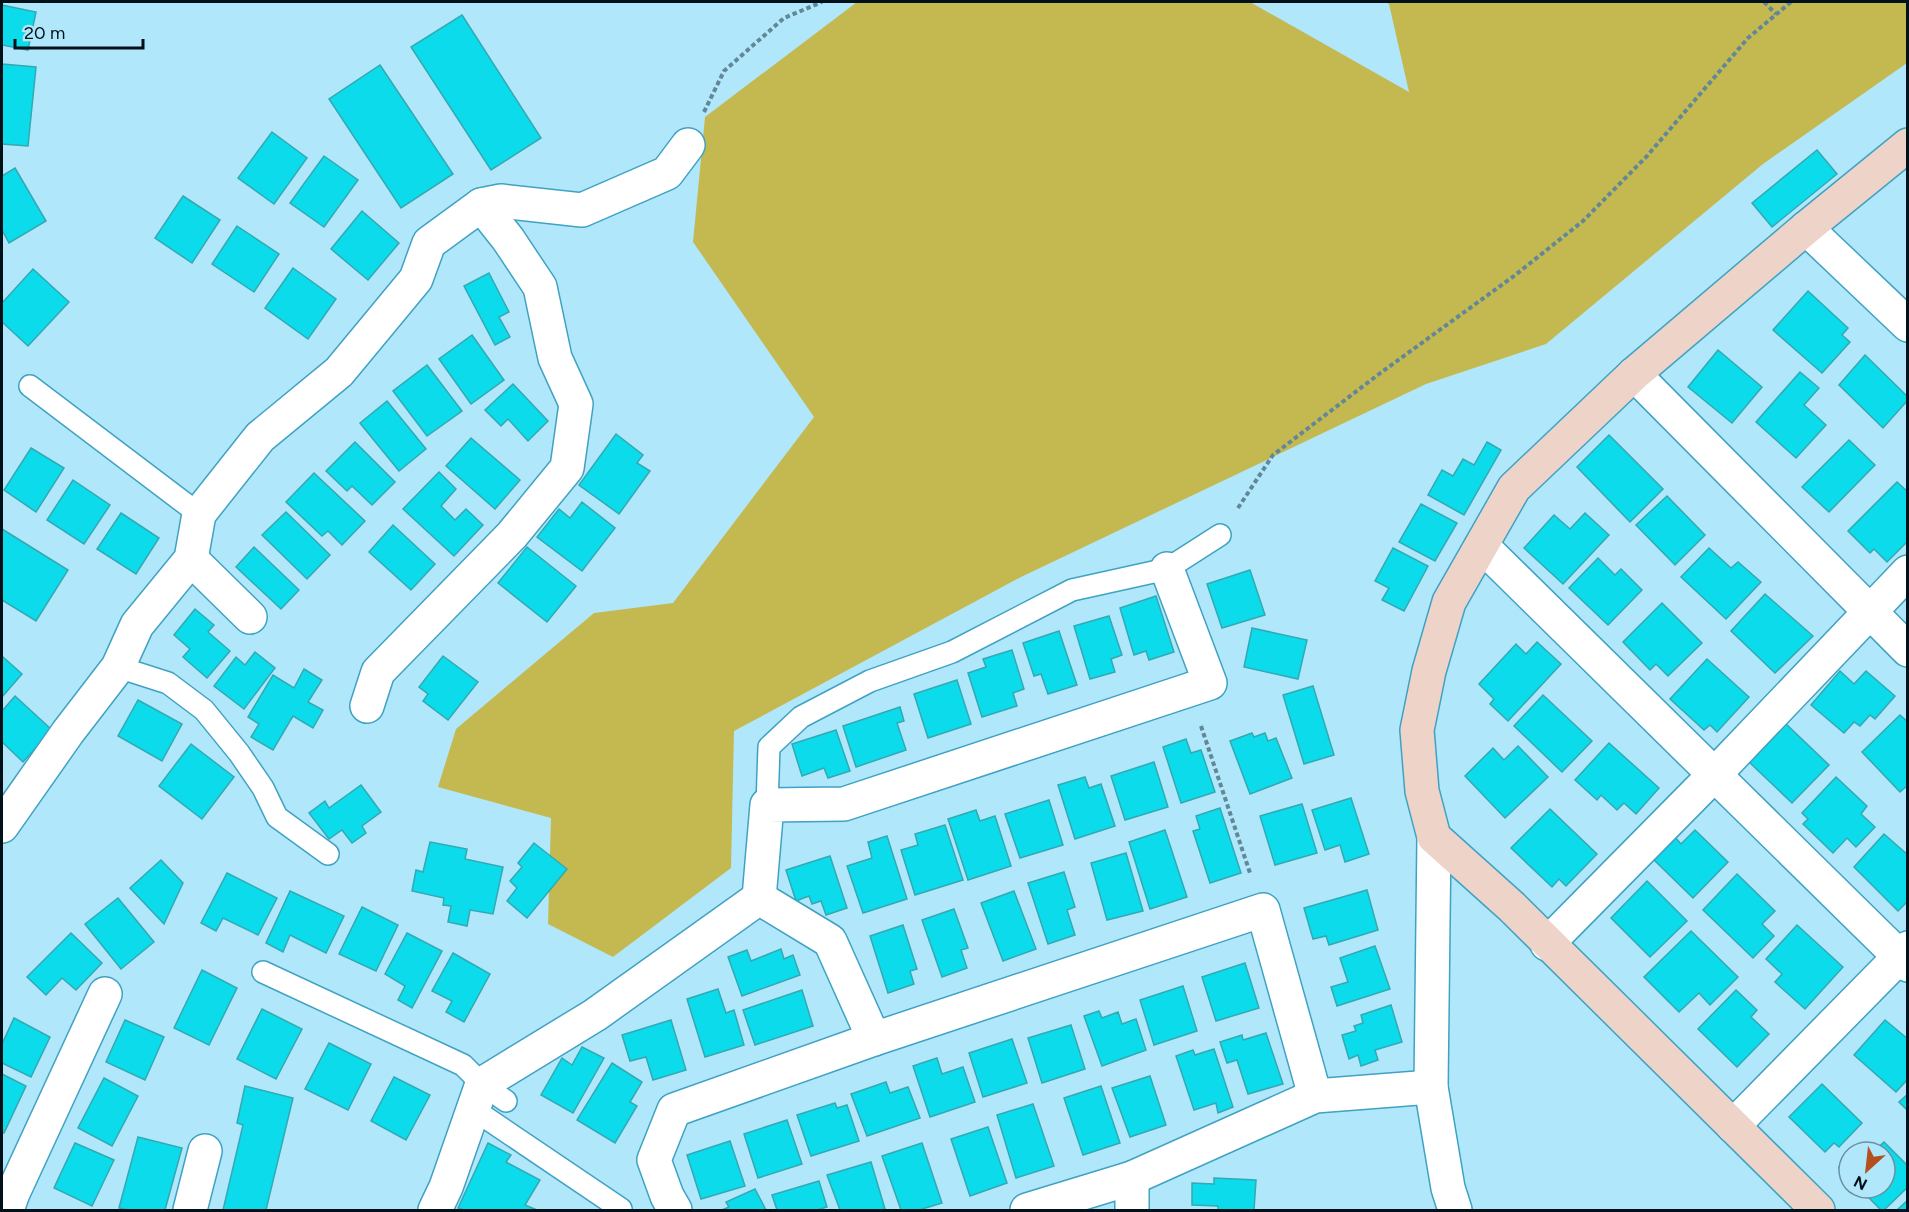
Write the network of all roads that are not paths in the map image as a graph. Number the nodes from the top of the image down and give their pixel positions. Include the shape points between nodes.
1 (688, 145) road end
2 (1908, 145) edge
3 (481, 206) junction
4 (1806, 228) junction
5 (1908, 325) edge
6 (1634, 374) junction
7 (30, 386) dead end
8 (199, 513) junction
9 (1220, 535) road end
10 (1482, 546) junction
11 (191, 559) junction
12 (1167, 569) junction
13 (1908, 572) edge
14 (1868, 612) junction
15 (250, 617) dead end
16 (1908, 650) edge
17 (118, 667) junction
18 (367, 706) dead end
19 (1714, 774) junction
20 (767, 805) junction
21 (2, 826) edge
22 (1434, 837) junction
23 (328, 854) dead end
24 (759, 898) junction
25 (1547, 944) junction
26 (1905, 956) edge
27 (263, 972) dead end
28 (105, 994) dead end
29 (874, 1039) junction
30 (1431, 1087) junction
31 (1315, 1096) junction
32 (487, 1098) junction
33 (1733, 1126) junction
34 (205, 1151) dead end
35 (1132, 1178) junction
36 (621, 1209) dead end
37 (7, 1210) edge
38 (190, 1210) edge
39 (435, 1210) edge
40 (675, 1210) edge
41 (1027, 1210) edge
42 (1132, 1210) edge
43 (1455, 1210) edge
44 (1818, 1210) edge

1 - 3 street via 667,173 582,210 501,201
2 - 4 street
3 - 8 street via 429,243 416,279 339,372 260,437
3 - 18 street via 540,286 555,358 576,404 567,468 513,535 378,672
4 - 5 street
4 - 6 street
6 - 10 street via 1514,488
6 - 14 street
7 - 8 lane
8 - 11 street
9 - 12 lane
10 - 19 street
10 - 22 street via 1449,602 1429,671 1418,729 1422,791
11 - 15 street
11 - 17 street via 137,625
12 - 20 lane via 1072,590 952,652 870,681 801,717 769,747
12 - 20 street via 1210,683 844,804
13 - 14 street
14 - 16 street
14 - 19 street
17 - 21 street
17 - 23 lane via 168,683 204,710 263,788 277,817
19 - 25 street
19 - 26 street
20 - 24 street
22 - 25 street
22 - 30 street
24 - 29 street via 830,941
24 - 32 street
25 - 33 street
26 - 33 street
27 - 32 lane via 463,1065
28 - 37 street
29 - 31 street via 1263,910
29 - 40 street via 674,1110 654,1160
30 - 31 street
30 - 43 street
31 - 35 street
32 - 36 lane
32 - 39 street
33 - 44 street
34 - 38 street
35 - 41 street
35 - 42 street

